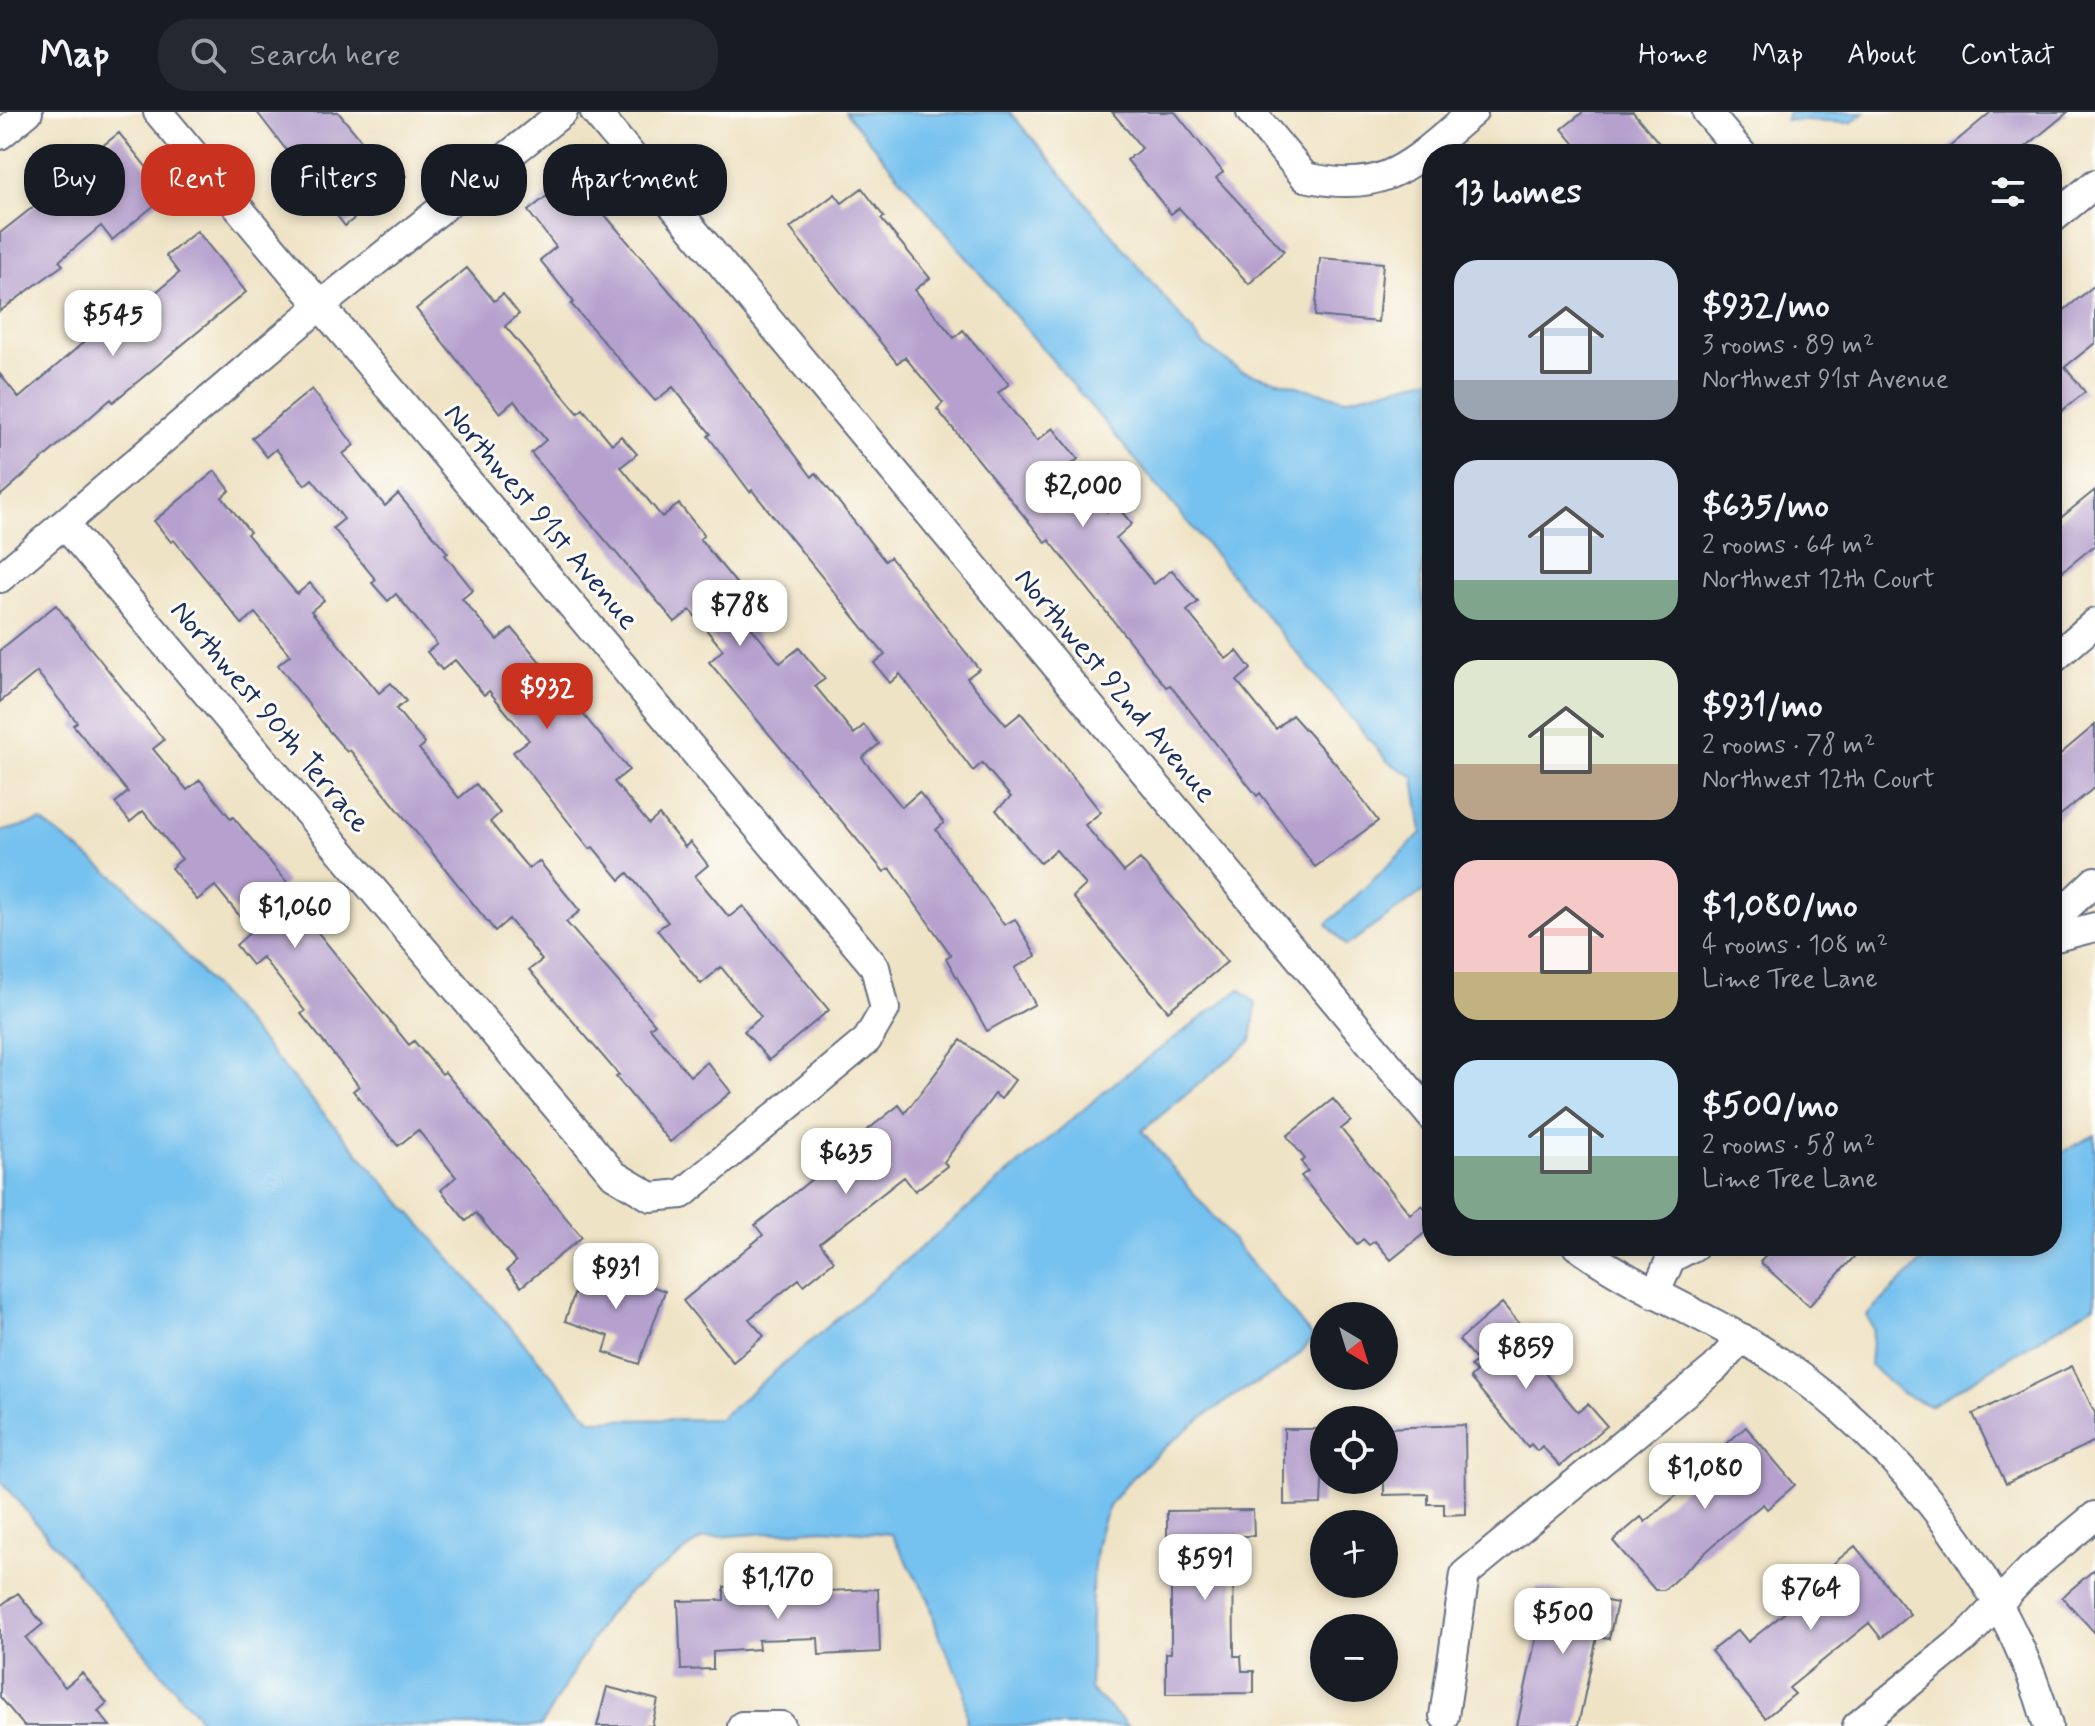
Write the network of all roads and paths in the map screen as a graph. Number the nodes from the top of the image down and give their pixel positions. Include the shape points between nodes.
1 (28, 112) edge
2 (158, 112) edge
3 (563, 112) edge
4 (595, 112) edge
5 (1251, 112) edge
6 (1473, 112) edge
7 (1707, 112) edge
8 (0, 135) edge
9 (1432, 144) edge
10 (1734, 144) edge
11 (1422, 152) edge
12 (2095, 184) edge
13 (2062, 211) edge
14 (321, 305) junction
15 (64, 524) junction
16 (0, 578) edge
17 (2095, 623) edge
18 (2062, 651) edge
19 (2095, 881) edge
20 (2062, 912) edge
21 (2095, 927) edge
22 (2062, 935) edge
23 (1422, 1105) edge
24 (651, 1197) joint
25 (1593, 1256) edge
26 (1675, 1256) edge
27 (1655, 1294) junction
28 (1742, 1338) junction
29 (2095, 1516) edge
30 (1998, 1604) junction
31 (1444, 1716) dead end
32 (742, 1726) edge
33 (781, 1726) edge
34 (1857, 1726) edge
35 (2048, 1726) edge

1 - 8 street
2 - 14 street, Northwest 91st Avenue
3 - 14 street
4 - 23 street, Northwest 92nd Avenue
5 - 11 street via 1305,177 1358,185 1391,176
6 - 9 street
7 - 10 street
12 - 13 street
14 - 15 street
14 - 24 street, Northwest 91st Avenue via 875,967 885,1009 867,1040 682,1194
15 - 16 street
15 - 24 street, Northwest 90th Terrace via 614,1175
17 - 18 street
19 - 20 street
21 - 22 street
25 - 27 street
26 - 27 street
27 - 28 street
28 - 30 street via 1823,1392 1919,1487
28 - 31 street via 1715,1368 1465,1574
29 - 30 street
30 - 34 street via 1966,1637
30 - 35 street
32 - 33 street

